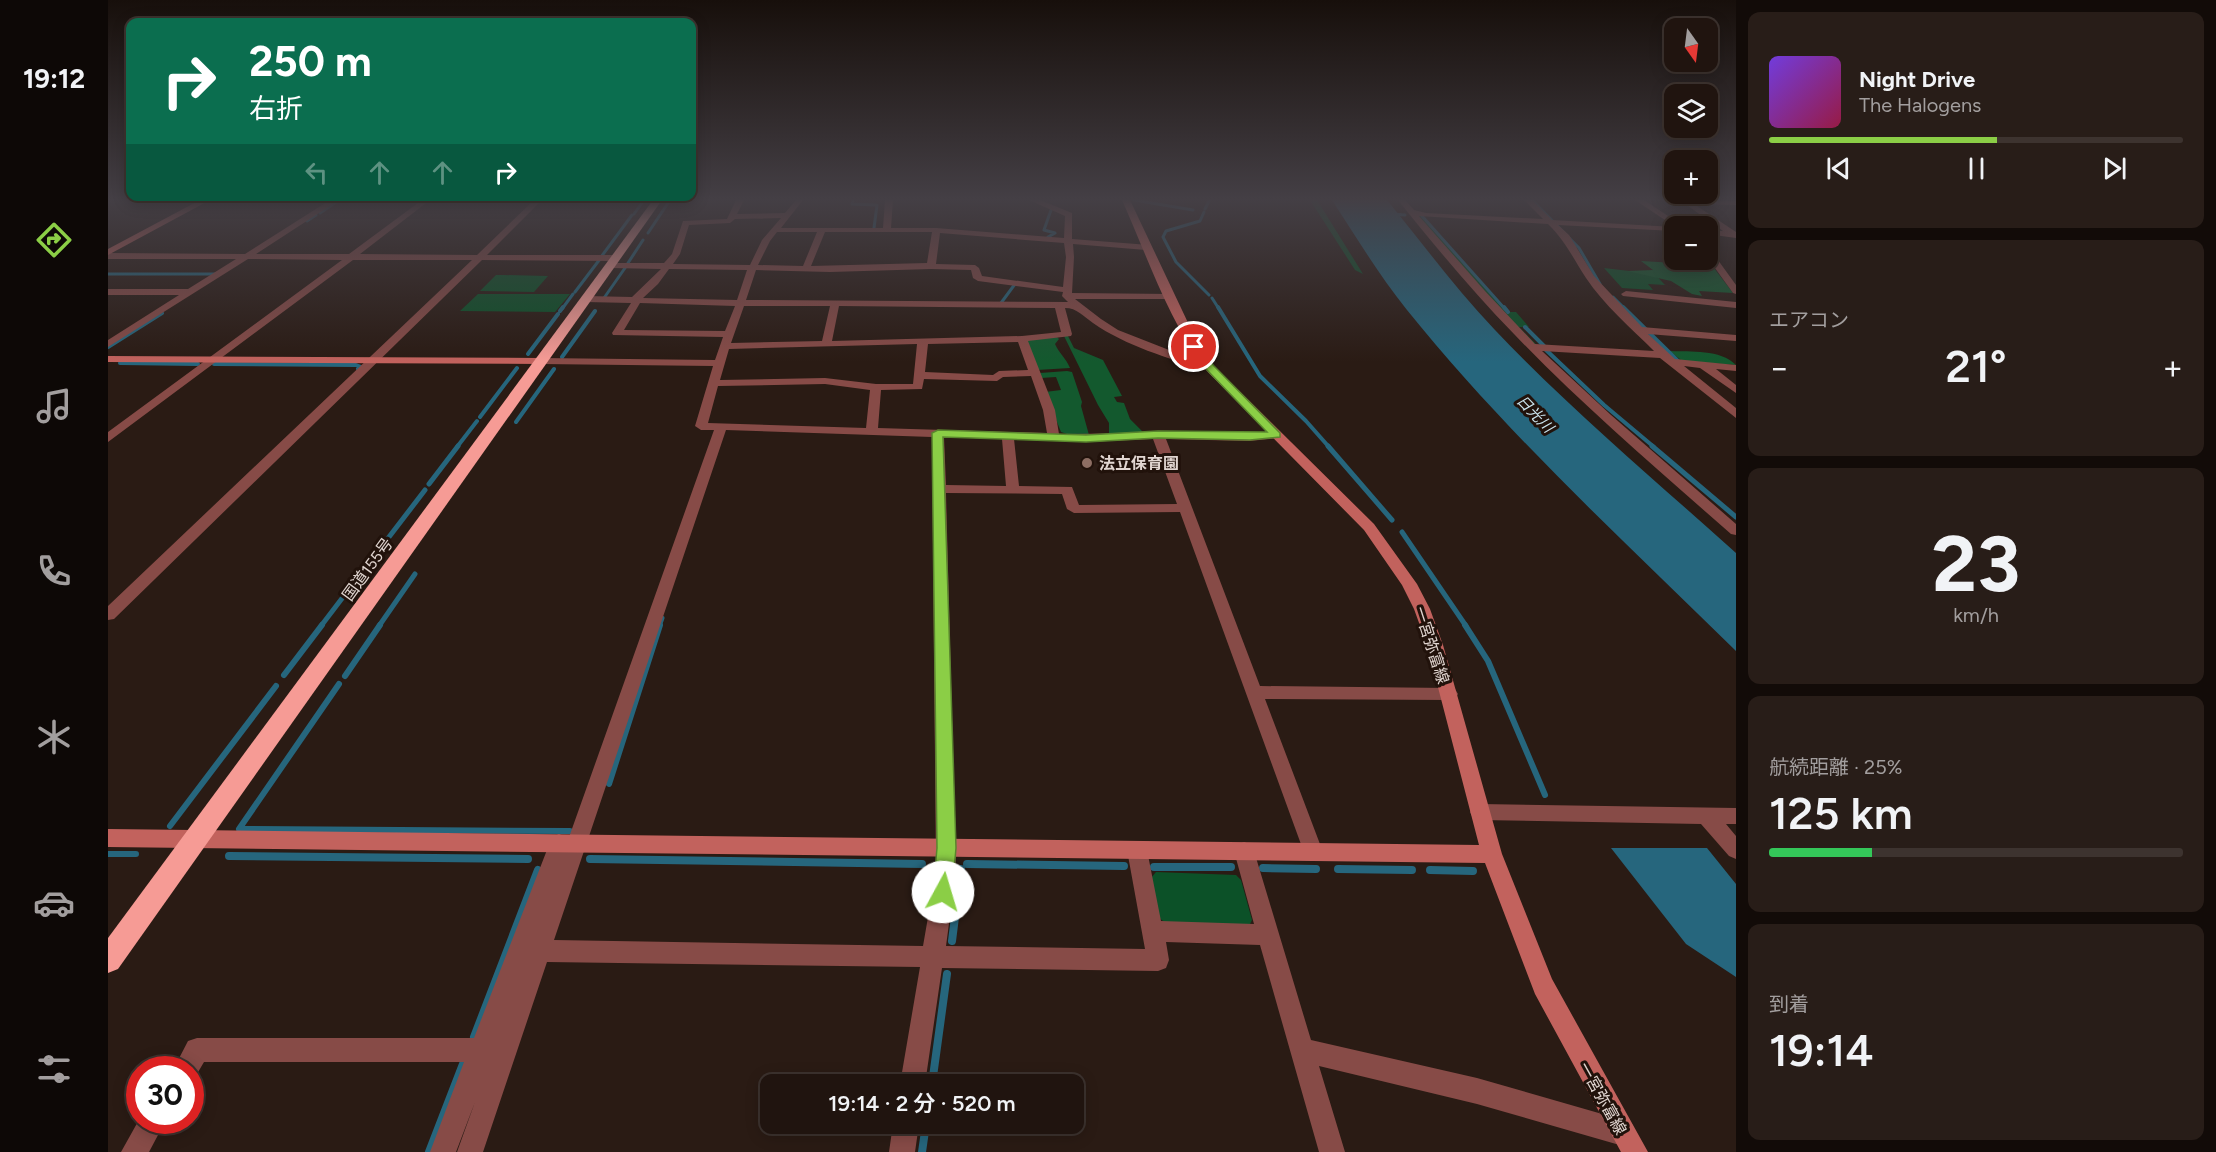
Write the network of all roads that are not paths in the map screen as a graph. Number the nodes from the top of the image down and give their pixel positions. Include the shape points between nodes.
1 (108, 254) edge
2 (252, 254) edge
3 (355, 254) edge
4 (483, 254) edge
5 (619, 254) edge
6 (676, 254) edge
7 (761, 254) edge
8 (812, 254) edge
9 (933, 254) edge
10 (1070, 254) edge
11 (1149, 254) edge
12 (1446, 254) edge
13 (1577, 254) edge
14 (247, 257) junction
15 (351, 257) junction
16 (479, 258) junction
17 (613, 262) junction
18 (666, 266) junction
19 (931, 266) junction
20 (1718, 266) edge
21 (753, 267) junction
22 (806, 268) junction
23 (1736, 291) edge
24 (108, 292) edge
25 (190, 292) junction
26 (1067, 293) junction
27 (1626, 294) dead end
28 (1169, 296) junction
29 (586, 299) junction
30 (636, 301) junction
31 (742, 303) junction
32 (835, 304) junction
33 (1059, 305) junction
34 (1075, 305) junction
35 (1736, 305) edge
36 (1644, 331) junction
37 (1736, 338) edge
38 (1022, 339) junction
39 (728, 340) junction
40 (923, 340) junction
41 (108, 344) edge
42 (826, 344) junction
43 (1532, 347) junction
44 (1663, 354) junction
45 (108, 359) edge
46 (213, 359) junction
47 (372, 360) junction
48 (541, 361) junction
49 (1677, 362) junction
50 (719, 363) junction
51 (1702, 364) junction
52 (1210, 368) junction
53 (1736, 368) edge
54 (1035, 373) junction
55 (919, 375) junction
56 (713, 383) junction
57 (876, 387) junction
58 (1736, 390) edge
59 (1736, 414) edge
60 (721, 427) junction
61 (872, 431) junction
62 (938, 433) junction
63 (1158, 435) junction
64 (1276, 435) junction
65 (1008, 436) junction
66 (108, 438) edge
67 (1054, 438) junction
68 (939, 489) junction
69 (1013, 490) junction
70 (1185, 508) junction
71 (1736, 531) edge
72 (108, 615) edge
73 (1254, 692) junction
74 (1449, 694) junction
75 (1480, 812) junction
76 (1706, 816) junction
77 (1736, 816) edge
78 (108, 838) edge
79 (196, 839) junction
80 (569, 843) junction
81 (946, 848) junction
82 (1137, 850) junction
83 (1736, 850) edge
84 (1244, 851) junction
85 (1313, 852) junction
86 (1492, 854) junction
87 (1152, 932) junction
88 (1269, 935) junction
89 (540, 951) junction
90 (933, 956) junction
91 (108, 960) edge
92 (482, 1050) junction
93 (1302, 1050) junction
94 (193, 1056) edge
95 (915, 1074) edge
96 (145, 1134) edge
97 (905, 1134) edge
98 (1629, 1142) edge
99 (134, 1152) edge
100 (443, 1152) edge
101 (470, 1152) edge
102 (902, 1152) edge
103 (1332, 1152) edge

1 - 14 street
2 - 14 street
3 - 15 street
4 - 16 street
5 - 17 highway, 国道155号
6 - 18 street
7 - 21 street
8 - 22 street
9 - 19 street
10 - 26 street
11 - 28 street, 一宮弥富線
12 - 43 street
13 - 36 street via 1596,286
14 - 15 street
14 - 25 street
15 - 16 street
15 - 46 street
16 - 17 street
16 - 47 street
17 - 18 street
17 - 29 highway, 国道155号
18 - 21 street
18 - 30 street
19 - 22 street
19 - 26 street via 975,268 978,278
20 - 23 street
21 - 22 street
21 - 31 street
24 - 25 street
25 - 41 street
26 - 28 street
26 - 34 street
27 - 35 street
28 - 52 street, 一宮弥富線 via 1188,337
29 - 30 street
29 - 48 highway, 国道155号
30 - 31 street
30 - 39 street via 617,333
31 - 32 street
31 - 39 street
32 - 33 street
32 - 42 street
33 - 34 street
33 - 38 street via 1067,334
34 - 52 street via 1122,335
36 - 37 street
36 - 44 street
38 - 40 street
38 - 54 street
39 - 42 street
39 - 50 street
40 - 42 street
40 - 55 street
43 - 44 street
43 - 71 street via 1618,429
44 - 49 street
45 - 46 street
46 - 47 street
46 - 66 street
47 - 48 street
47 - 72 street
48 - 50 street
48 - 79 highway, 国道155号
49 - 51 street
49 - 59 street
50 - 56 street
51 - 53 street
51 - 58 street
52 - 64 street, 一宮弥富線
54 - 55 street via 999,374 997,378
54 - 67 street via 1049,410
55 - 57 street via 918,387
56 - 57 street via 825,381
56 - 60 street via 701,426
57 - 61 street
60 - 61 street
60 - 80 street
61 - 62 street
62 - 65 street
62 - 68 street
63 - 64 street
63 - 67 street
63 - 70 street
64 - 74 street, 一宮弥富線 via 1382,543 1422,609
65 - 67 street
65 - 69 street
68 - 69 street
68 - 81 street
69 - 70 street via 1067,490 1074,509
70 - 73 street
73 - 74 street
73 - 85 street
74 - 75 street, 一宮弥富線
75 - 76 street
75 - 86 street, 一宮弥富線
76 - 77 street
76 - 83 street
78 - 79 street
79 - 80 street
79 - 91 highway, 国道155号
80 - 81 street
80 - 89 street
80 - 92 street
81 - 82 street
81 - 90 street
82 - 84 street
82 - 87 street
84 - 85 street
84 - 88 street
85 - 86 street
86 - 98 street, 一宮弥富線 via 1543,986
87 - 88 street
87 - 90 street via 1158,960
88 - 93 street
89 - 90 street
89 - 101 street
90 - 95 street
92 - 94 street via 197,1050
92 - 100 street
93 - 98 street via 1477,1091
93 - 103 street
96 - 99 street
97 - 102 street

